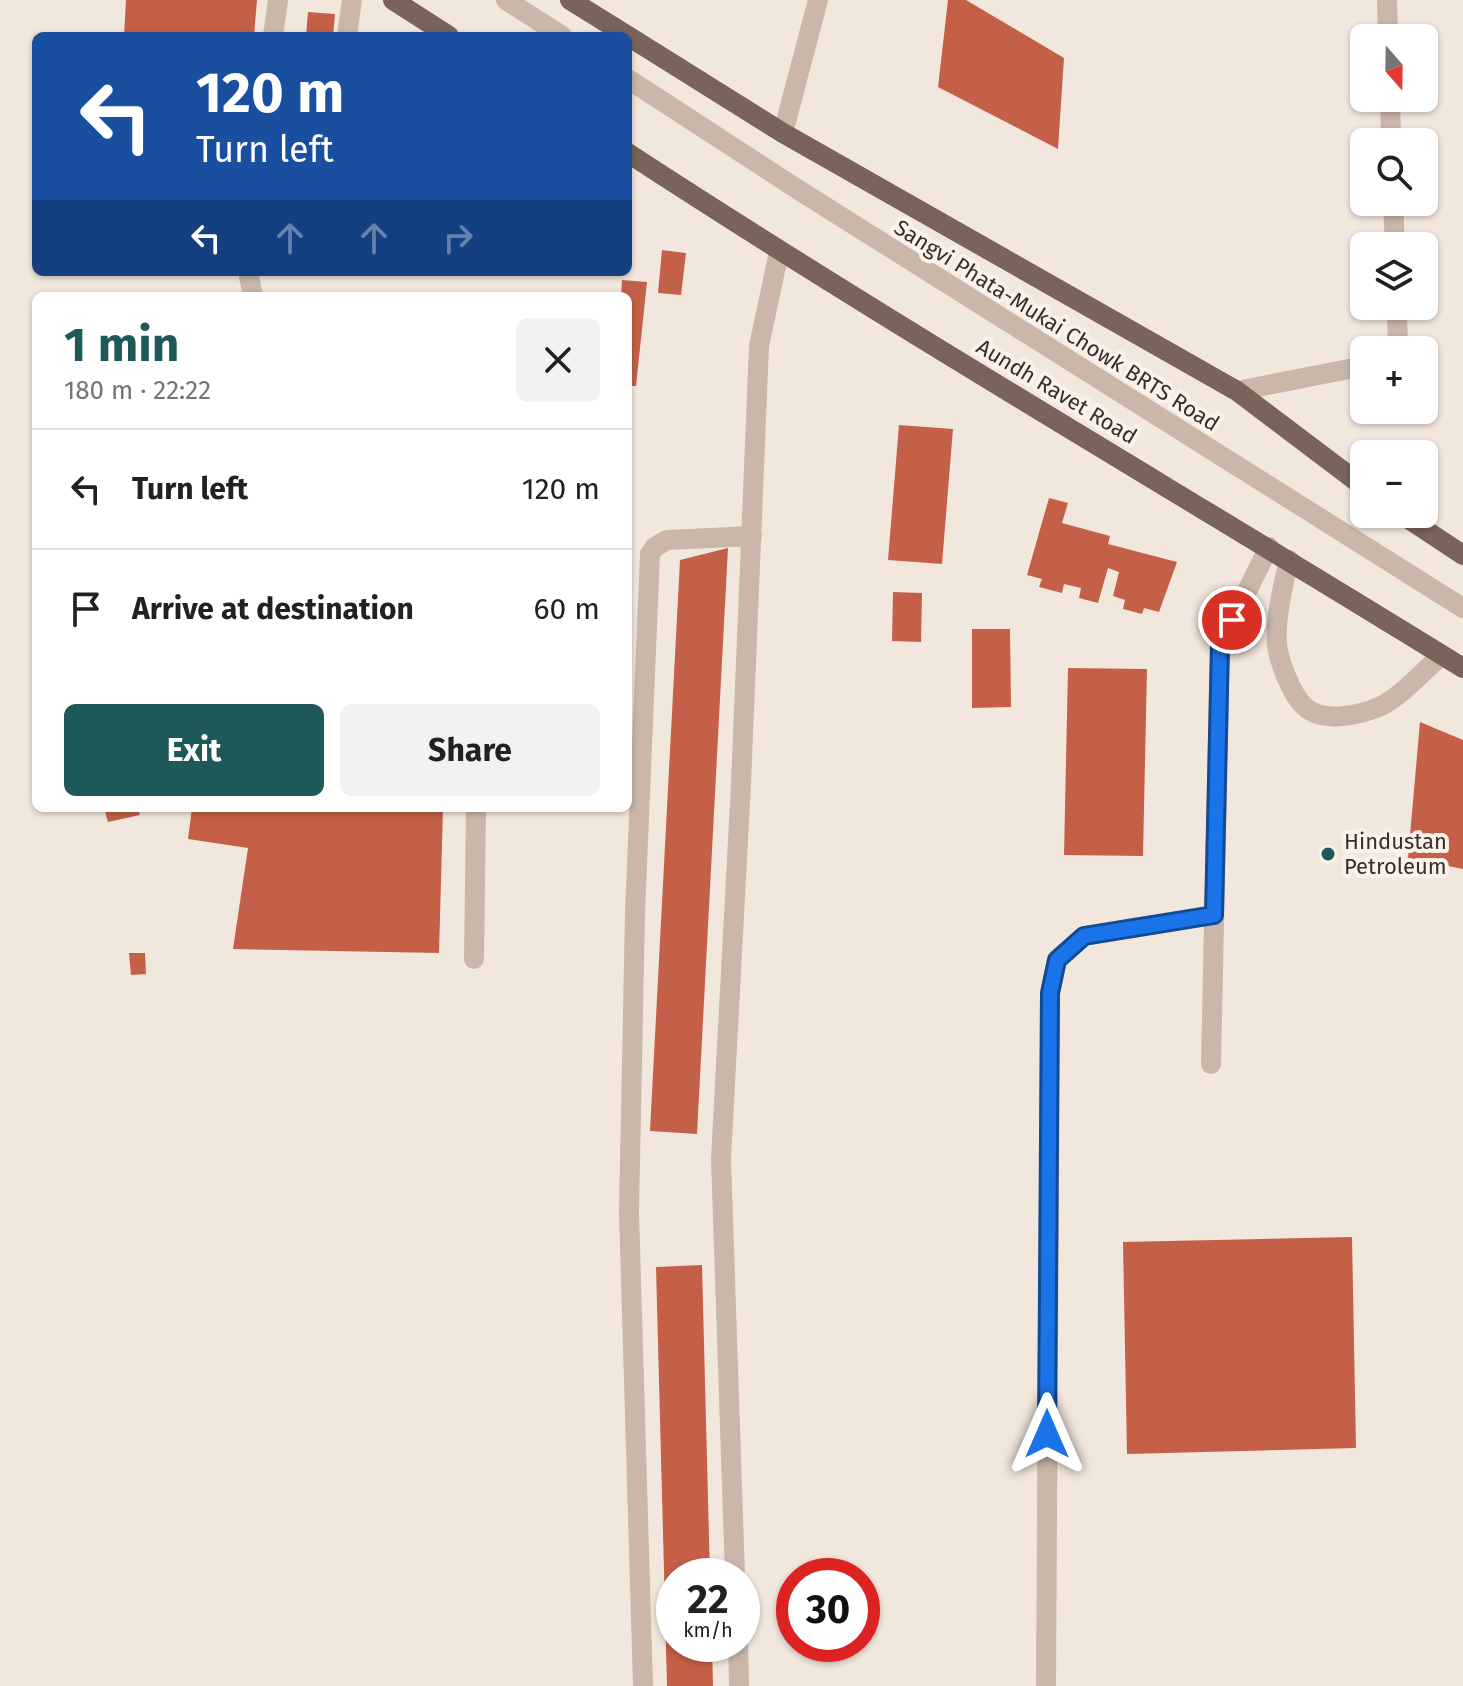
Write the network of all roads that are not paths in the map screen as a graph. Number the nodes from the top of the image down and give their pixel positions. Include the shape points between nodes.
1 (278, 0) edge
2 (352, 0) edge
3 (393, 0) edge
4 (506, 0) edge
5 (570, 0) edge
6 (818, 0) edge
7 (1387, 0) edge
8 (1388, 24) edge
9 (274, 32) edge
10 (348, 32) edge
11 (443, 32) edge
12 (556, 32) edge
13 (622, 32) edge
14 (632, 39) edge
15 (632, 82) edge
16 (783, 133) junction
17 (632, 156) edge
18 (779, 252) junction
19 (1350, 369) edge
20 (1237, 391) junction
21 (1350, 476) edge
22 (1422, 528) edge
23 (752, 536) junction
24 (1269, 547) junction
25 (1463, 555) edge
26 (1289, 560) junction
27 (1463, 608) edge
28 (1442, 655) junction
29 (1463, 668) edge
30 (476, 812) edge
31 (1214, 915) junction
32 (474, 959) dead end
33 (1211, 1064) dead end
34 (734, 1558) edge
35 (738, 1662) edge
36 (643, 1686) edge
37 (739, 1686) edge
38 (1046, 1686) edge

1 - 9 street
2 - 10 street
3 - 11 main road
4 - 12 street
5 - 13 main road
6 - 16 street
7 - 8 street
14 - 16 main road
15 - 27 street, Sangvi Phata-Mukai Chowk BRTS Road
16 - 20 main road
17 - 18 main road, Aundh Ravet Road
18 - 23 street via 759,346
18 - 24 main road, Aundh Ravet Road
19 - 20 street
20 - 21 main road
22 - 25 main road
23 - 34 street via 721,1159
23 - 36 street via 667,540 650,554 629,1212
24 - 26 main road, Aundh Ravet Road
24 - 31 street via 1220,645
26 - 28 main road, Aundh Ravet Road
26 - 28 street via 1277,645 1286,677 1305,708 1325,715 1361,715 1385,704
28 - 29 main road, Aundh Ravet Road
30 - 32 street
31 - 33 street
31 - 38 street via 1084,936 1057,960 1050,993
35 - 37 street

